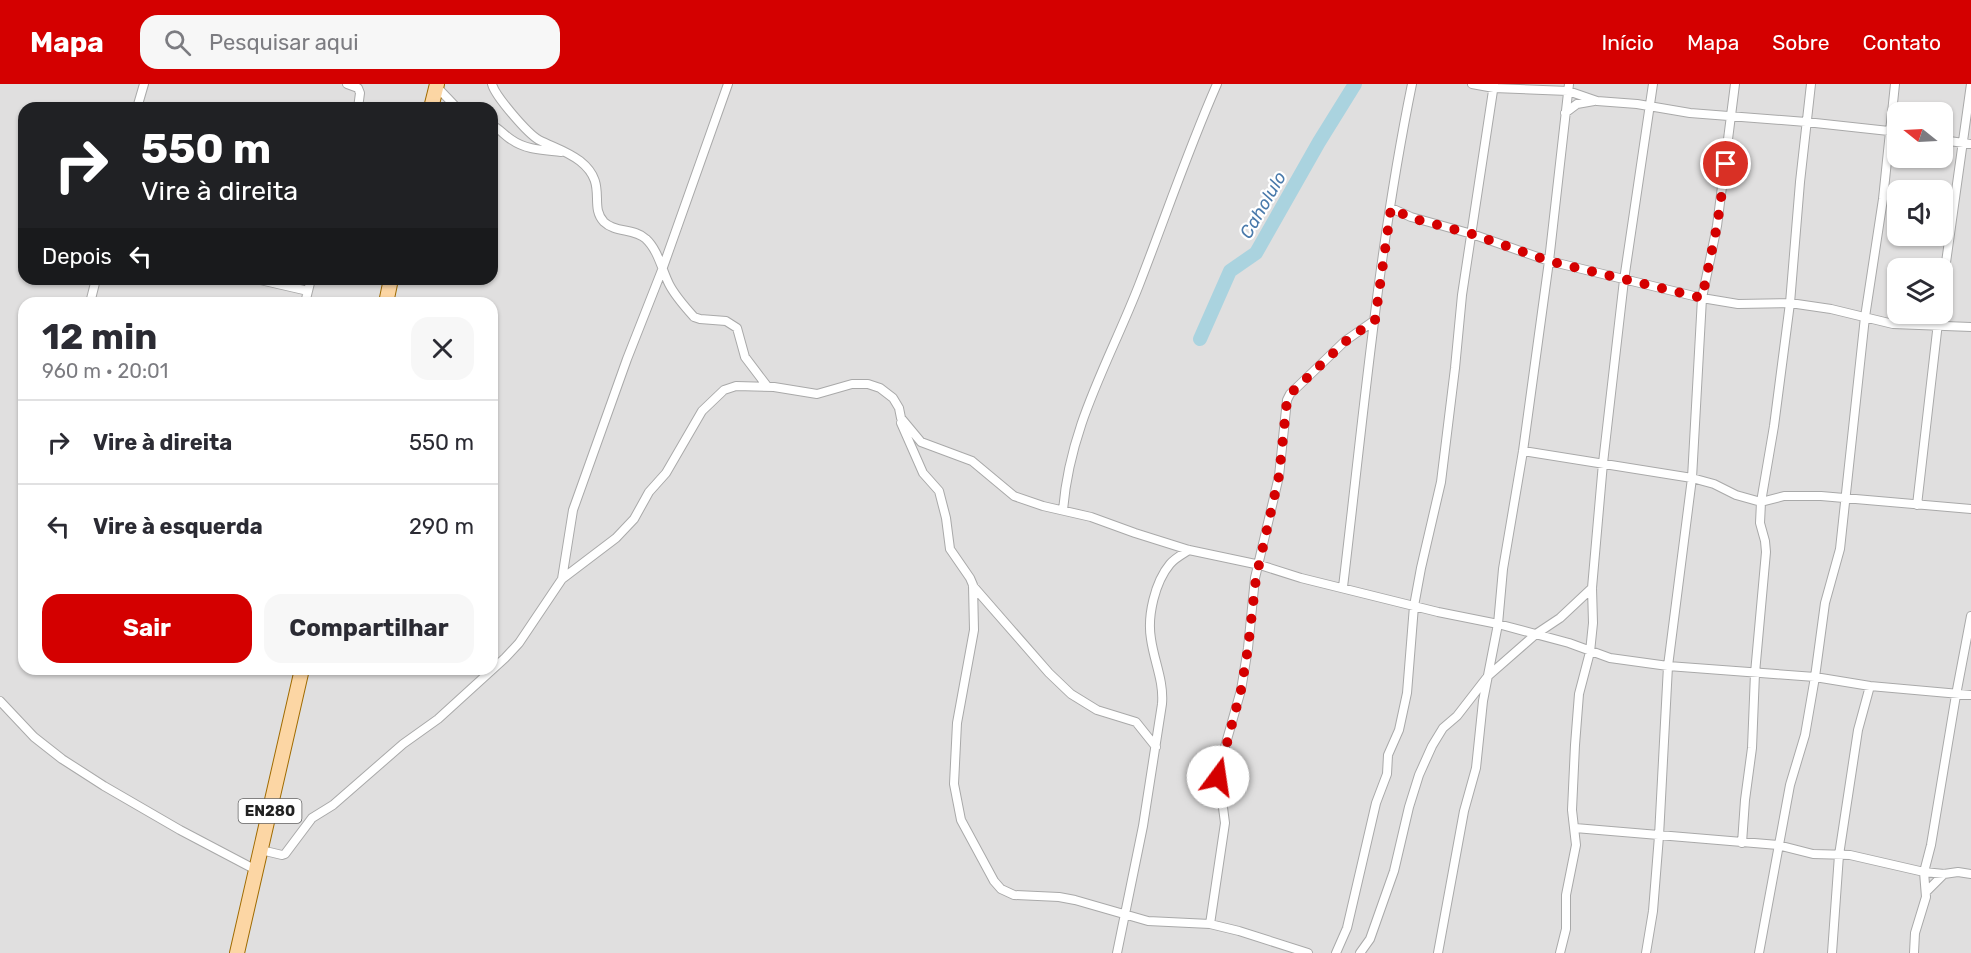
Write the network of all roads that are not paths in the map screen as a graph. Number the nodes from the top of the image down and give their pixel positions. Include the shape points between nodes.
1 (144, 84) edge
2 (347, 84) edge
3 (492, 84) edge
4 (728, 84) edge
5 (1217, 84) edge
6 (1412, 84) edge
7 (1472, 84) edge
8 (1653, 84) edge
9 (1735, 84) edge
10 (1811, 84) edge
11 (1895, 84) edge
12 (1971, 84) edge
13 (437, 85) edge
14 (1494, 86) edge
15 (1568, 87) edge
16 (1598, 101) junction
17 (139, 102) edge
18 (358, 102) edge
19 (433, 102) edge
20 (452, 102) edge
21 (1894, 102) edge
22 (1650, 105) junction
23 (1565, 113) junction
24 (1732, 115) junction
25 (1806, 122) junction
26 (498, 128) edge
27 (1887, 130) edge
28 (1967, 144) edge
29 (567, 153) junction
30 (1888, 168) edge
31 (1391, 208) junction
32 (1472, 234) junction
33 (1948, 258) edge
34 (1549, 261) junction
35 (662, 270) junction
36 (1624, 280) junction
37 (282, 285) edge
38 (310, 285) edge
39 (308, 291) junction
40 (306, 297) edge
41 (1702, 298) junction
42 (1790, 303) junction
43 (1864, 317) junction
44 (1375, 320) junction
45 (1938, 326) junction
46 (1971, 327) edge
47 (767, 386) junction
48 (901, 418) junction
49 (1523, 451) junction
50 (1603, 463) junction
51 (1692, 478) junction
52 (1844, 497) junction
53 (1761, 502) junction
54 (1917, 505) junction
55 (1971, 509) edge
56 (1063, 510) junction
57 (1189, 550) junction
58 (1260, 565) junction
59 (562, 579) junction
60 (972, 585) junction
61 (1343, 588) junction
62 (1592, 588) junction
63 (1414, 606) junction
64 (1971, 616) edge
65 (1498, 624) junction
66 (1536, 634) junction
67 (1590, 652) junction
68 (498, 665) edge
69 (1668, 666) junction
70 (1755, 672) junction
71 (301, 675) edge
72 (488, 675) edge
73 (1488, 676) junction
74 (1815, 677) junction
75 (1870, 686) junction
76 (1956, 694) junction
77 (1971, 695) edge
78 (0, 701) edge
79 (1156, 747) junction
80 (1575, 828) junction
81 (1659, 837) junction
82 (1742, 843) junction
83 (1778, 846) junction
84 (261, 850) junction
85 (1839, 855) junction
86 (256, 870) junction
87 (1924, 872) junction
88 (1944, 874) junction
89 (1971, 874) edge
90 (1926, 892) junction
91 (1125, 915) junction
92 (1210, 924) junction
93 (1289, 950) edge
94 (237, 953) edge
95 (1117, 953) edge
96 (1308, 953) edge
97 (1336, 953) edge
98 (1360, 953) edge
99 (1438, 953) edge
100 (1560, 953) edge
101 (1646, 953) edge
102 (1759, 953) edge
103 (1832, 953) edge
104 (1914, 953) edge

1 - 17 street
2 - 18 street via 358,88
3 - 29 street via 532,135
4 - 35 street
5 - 56 street via 1080,426
6 - 31 street
7 - 14 street
8 - 22 street
9 - 24 street
10 - 25 street
11 - 21 street
12 - 28 street
13 - 19 main road
13 - 20 street
14 - 15 street
14 - 32 street
15 - 16 street
15 - 23 street
16 - 22 street
16 - 23 street via 1577,104
22 - 24 street via 1690,113
22 - 36 street
23 - 34 street
24 - 25 street
24 - 41 street via 1717,226
25 - 27 street
25 - 42 street
26 - 29 street via 522,145
28 - 33 street
29 - 35 street via 580,161 596,180 597,208 604,222 641,235 652,246
30 - 43 street
31 - 32 street via 1411,218
31 - 44 street
32 - 34 street
32 - 63 street via 1461,295 1441,482
34 - 36 street
34 - 49 street
35 - 47 street via 675,295 694,316 726,321 736,328 745,357
35 - 59 street via 573,510
36 - 41 street
36 - 50 street
37 - 39 street
38 - 39 street
39 - 40 street
41 - 42 street via 1738,304
41 - 51 street
42 - 43 street
42 - 53 street
43 - 45 street via 1893,324
43 - 52 street
44 - 58 street via 1346,341 1287,400 1279,476
44 - 61 street
45 - 46 street
45 - 54 street
47 - 48 street via 817,394 852,384 868,384 893,398
47 - 59 street via 736,386 716,396 702,411 634,519 616,538
48 - 56 street via 921,442 972,460 1014,496
48 - 60 street via 922,473 939,491 950,549
49 - 50 street
49 - 65 street
50 - 51 street
50 - 62 street
51 - 53 street
51 - 69 street
52 - 53 street via 1784,496
52 - 54 street
52 - 74 street via 1840,549 1825,603
53 - 70 street via 1760,523 1766,552
54 - 55 street
56 - 57 street
57 - 58 street
57 - 79 street via 1172,561 1152,605 1150,638 1163,692
58 - 61 street
58 - 92 street via 1241,690 1218,777 1225,824
59 - 68 street via 519,643
60 - 79 street via 1071,694 1097,710 1136,722
60 - 91 street via 974,630 954,750 954,784 961,820 994,881 1007,893 1059,897
61 - 63 street
62 - 66 street
62 - 67 street
63 - 65 street
63 - 97 street via 1403,714 1388,755 1387,774 1376,803 1347,928
64 - 76 street
65 - 66 street
65 - 73 street
66 - 67 street
66 - 73 street
67 - 69 street
67 - 80 street via 1579,694 1572,810
69 - 70 street
69 - 81 street
70 - 74 street
70 - 82 street
71 - 84 main road, EN280
72 - 84 street via 333,805 312,818 285,854
73 - 98 street via 1432,746 1409,807 1383,906
73 - 99 street via 1476,768 1464,811
74 - 75 street
74 - 83 street
75 - 76 street
75 - 85 street via 1858,730
76 - 77 street
76 - 87 street
78 - 86 street via 34,737 62,759 180,830
79 - 91 street
80 - 81 street
80 - 100 street via 1566,929
81 - 82 street
81 - 101 street
82 - 83 street
83 - 85 street
83 - 102 street
84 - 86 main road, EN280
85 - 87 street
85 - 103 street
86 - 94 main road, EN280
87 - 88 street
87 - 90 street
88 - 89 street
88 - 90 street
90 - 104 street
91 - 92 street via 1164,923
91 - 95 street
92 - 93 street via 1239,930
93 - 96 street

